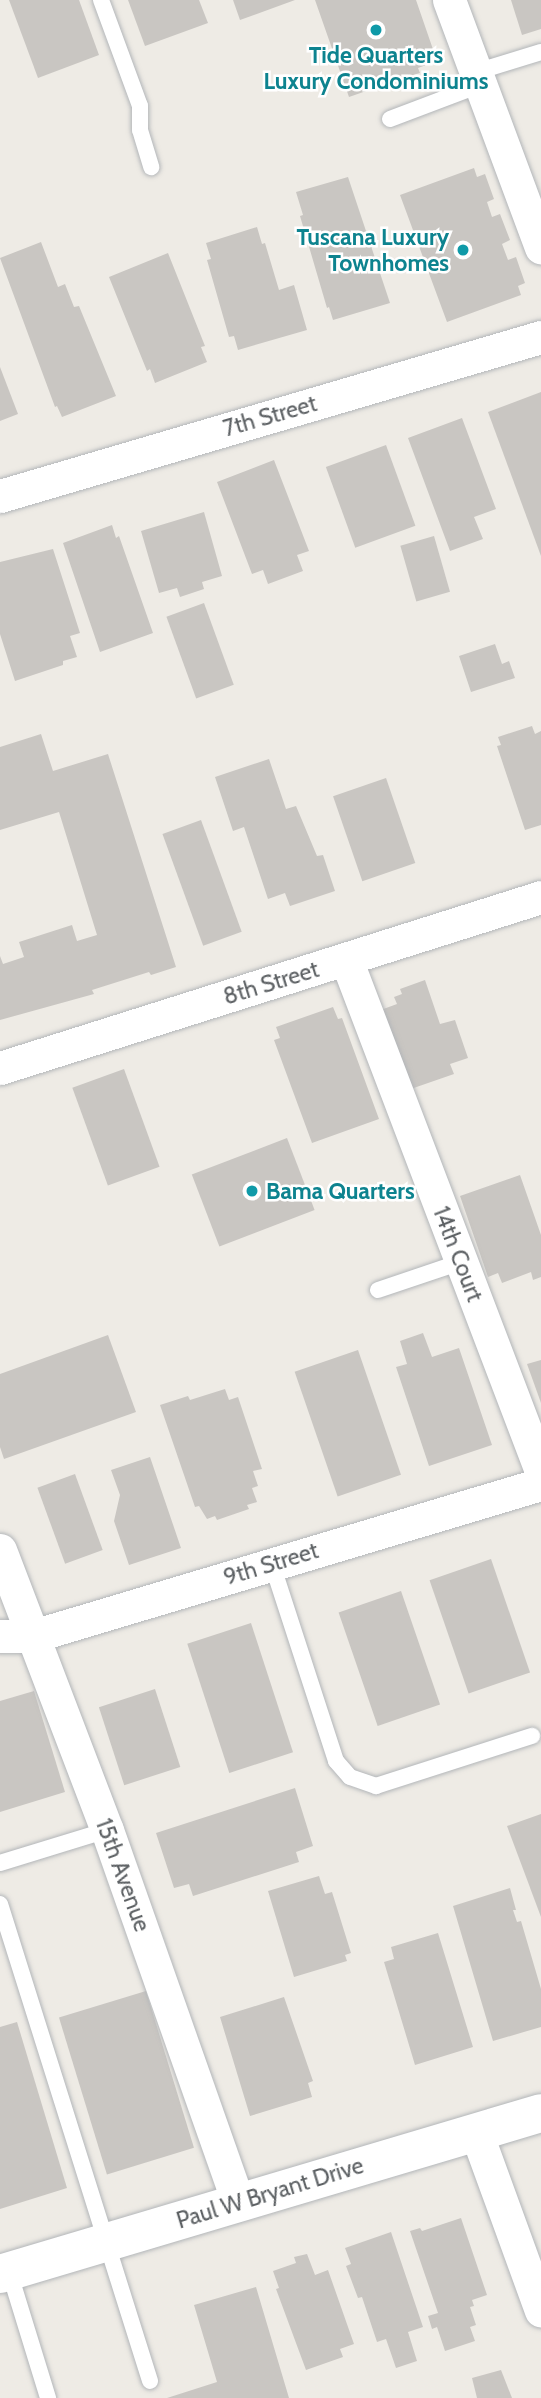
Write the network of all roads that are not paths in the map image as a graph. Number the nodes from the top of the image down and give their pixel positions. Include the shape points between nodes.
1 (101, 0) edge
2 (449, 0) edge
3 (541, 52) edge
4 (478, 79) junction
5 (390, 119) dead end
6 (150, 167) dead end
7 (541, 247) edge
8 (541, 337) edge
9 (0, 496) edge
10 (541, 897) edge
11 (346, 959) junction
12 (0, 1068) edge
13 (461, 1262) junction
14 (378, 1290) dead end
15 (541, 1471) edge
16 (541, 1484) edge
17 (0, 1550) edge
18 (272, 1564) junction
19 (0, 1636) edge
20 (33, 1636) junction
21 (532, 1736) dead end
22 (107, 1830) junction
23 (0, 1863) edge
24 (0, 1903) edge
25 (541, 2113) edge
26 (477, 2132) junction
27 (239, 2202) junction
28 (106, 2242) junction
29 (4, 2273) edge
30 (541, 2311) edge
31 (150, 2381) dead end
32 (48, 2398) edge

1 - 6 lane via 140,106 140,130
2 - 4 street
3 - 4 lane
4 - 5 lane
4 - 7 street
8 - 9 street, 7th Street
10 - 11 street, 8th Street
11 - 12 street, 8th Street
11 - 13 street, 14th Court
13 - 14 lane
13 - 15 street, 14th Court
16 - 18 street, 9th Street
17 - 20 street, 15th Avenue
18 - 20 street, 9th Street
18 - 21 lane via 336,1761 350,1777 376,1786
19 - 20 street, 9th Street
20 - 22 street, 15th Avenue
22 - 23 lane
22 - 27 street, 15th Avenue
24 - 28 lane
25 - 26 street, Paul W Bryant Drive
26 - 27 street, Paul W Bryant Drive
26 - 30 street
27 - 28 street, Paul W Bryant Drive
28 - 29 street, Paul W Bryant Drive
28 - 31 lane
29 - 32 lane

